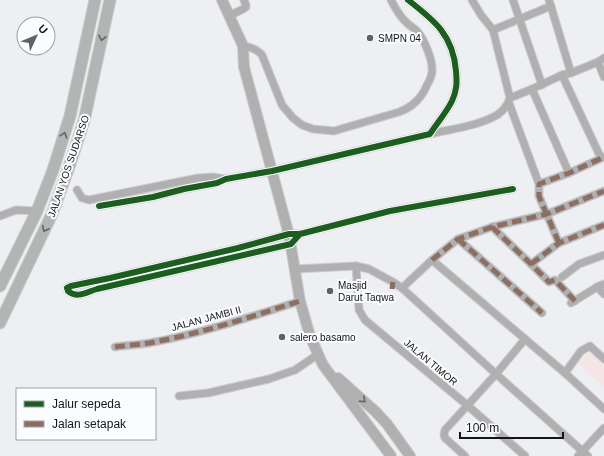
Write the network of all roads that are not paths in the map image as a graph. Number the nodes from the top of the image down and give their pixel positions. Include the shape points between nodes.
1 (94, 0) edge
2 (110, 0) edge
3 (222, 0) edge
4 (244, 0) edge
5 (391, 0) edge
6 (408, 0) edge
7 (472, 0) edge
8 (513, 0) edge
9 (550, 3) edge
10 (229, 16) junction
11 (520, 18) junction
12 (493, 30) junction
13 (243, 46) junction
14 (601, 60) edge
15 (571, 73) junction
16 (562, 75) junction
17 (604, 77) edge
18 (77, 80) junction
19 (93, 82) junction
20 (542, 85) junction
21 (532, 89) junction
22 (509, 101) junction
23 (430, 134) junction
24 (603, 158) edge
25 (55, 162) junction
26 (69, 167) junction
27 (272, 171) junction
28 (569, 173) junction
29 (226, 179) junction
30 (539, 184) junction
31 (513, 189) dead end
32 (77, 190) dead end
33 (604, 191) edge
34 (99, 206) dead end
35 (37, 211) junction
36 (547, 214) junction
37 (0, 216) edge
38 (604, 225) edge
39 (492, 227) junction
40 (290, 239) junction
41 (458, 239) junction
42 (559, 243) junction
43 (604, 255) edge
44 (432, 260) junction
45 (531, 264) junction
46 (356, 266) junction
47 (295, 269) junction
48 (562, 276) dead end
49 (600, 285) edge
50 (0, 286) edge
51 (402, 288) junction
52 (604, 294) edge
53 (300, 301) junction
54 (542, 313) dead end
55 (0, 323) edge
56 (526, 339) junction
57 (115, 346) dead end
58 (318, 355) junction
59 (604, 359) edge
60 (323, 365) junction
61 (565, 372) junction
62 (496, 374) junction
63 (179, 396) dead end
64 (467, 405) junction
65 (604, 410) edge
66 (604, 428) edge
67 (583, 454) edge
68 (391, 456) edge
69 (410, 456) edge
70 (465, 456) edge
71 (526, 456) edge

1 - 18 main road, JALAN YOS SUDARSO
2 -> 19 main road, JALAN YOS SUDARSO
3 - 10 main road
4 - 10 street via 244,8
5 - 13 street via 402,19 416,30 423,41 431,59 432,69 426,90 419,99 399,112 334,131 302,125 282,105 262,55 252,48
6 - 23 street via 445,34 452,48 456,67 457,86 452,100
7 - 12 street
8 - 11 street
9 - 11 street
9 - 15 street
10 - 13 main road
11 - 12 street
11 - 20 street
12 - 22 street
13 - 27 main road via 244,67
14 - 15 street
14 - 17 street
15 - 16 street
16 - 20 street
16 - 24 street
18 - 19 main road
25 -> 18 main road, JALAN YOS SUDARSO via 70,116
19 - 26 main road, JALAN YOS SUDARSO
20 - 21 street
21 - 22 street
21 - 28 street
22 - 23 street via 498,114 485,120
22 - 30 street
23 - 27 street
24 - 28 street
25 - 26 main road
25 - 35 main road, JALAN YOS SUDARSO
26 -> 55 main road, JALAN YOS SUDARSO via 52,214
27 - 29 street
27 - 40 main road
28 - 30 street
29 - 32 street via 198,178 89,200 84,199
29 - 34 street via 153,197
30 - 36 street via 539,196
31 - 40 street via 390,211 300,234
33 - 36 street
35 - 37 street via 16,210
35 - 50 main road, JALAN YOS SUDARSO
36 - 39 street
36 - 42 street
38 - 42 street
39 - 41 street
39 - 45 street
40 - 40 street via 77,296 67,288 238,248
40 - 47 main road
41 - 44 street
41 - 54 street
42 - 45 street
43 - 48 street via 579,264
44 - 51 street
44 - 56 street
45 - 49 street via 549,282 555,280 573,302
46 - 47 street
46 - 51 street via 369,270
46 - 64 street, JALAN TIMOR via 359,310 366,320
47 - 53 main road
49 - 52 street
51 - 62 street
53 - 57 street, JALAN JAMBI II via 196,333 149,343
53 - 58 main road
56 - 61 street
56 - 62 street
58 - 60 main road
58 - 63 street via 295,370 270,380 208,393
59 - 61 street via 590,346 581,351
60 - 68 main road
60 -> 69 main road via 376,412
61 - 65 street
62 - 64 street
62 - 67 street
64 - 70 street via 444,433 445,438
64 - 71 street, JALAN TIMOR
66 - 67 street

